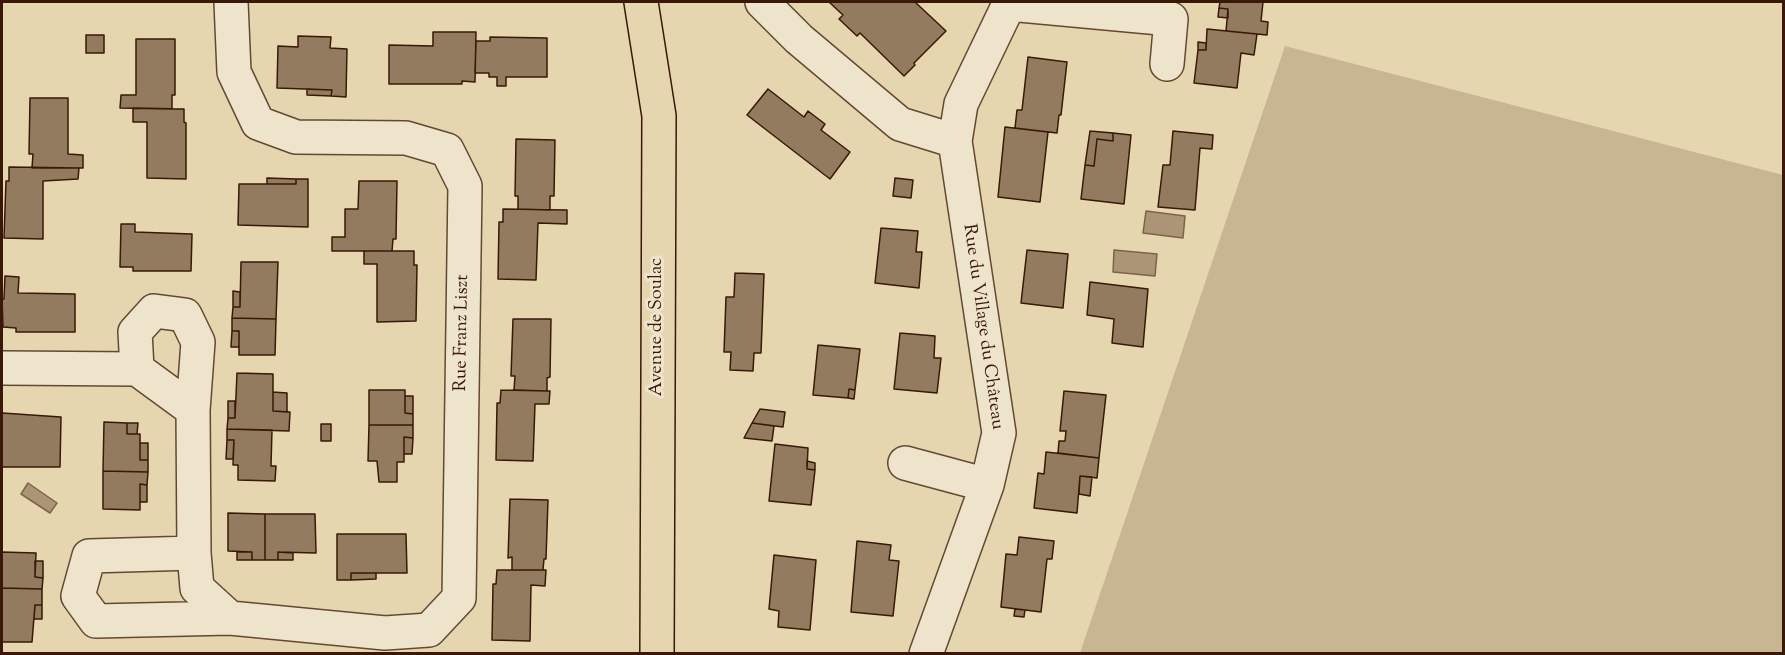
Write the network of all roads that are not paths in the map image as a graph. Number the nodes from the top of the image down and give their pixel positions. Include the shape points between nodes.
1 (231, 2) edge
2 (641, 2) edge
3 (762, 2) edge
4 (1009, 3) edge
5 (1167, 64) dead end
6 (955, 141) junction
7 (2, 368) edge
8 (137, 369) junction
9 (193, 410) junction
10 (905, 463) dead end
11 (987, 485) junction
12 (194, 552) junction
13 (230, 618) junction
14 (657, 654) edge
15 (926, 654) edge

1 - 13 street, Rue Franz Liszt via 234,72 258,123 296,137 406,138 447,150 465,186 459,598 429,630 385,633
2 - 14 main road, Avenue de Soulac via 659,116
3 - 6 street via 799,39 900,124
4 - 5 street via 1171,19
4 - 6 street, Rue du Village du Château via 961,104
6 - 11 street, Rue du Village du Château via 999,434
7 - 8 street
8 - 9 street
8 - 9 street via 135,332 154,312 185,315 198,342
9 - 12 street
10 - 11 street
11 - 15 street, Rue du Village du Château
12 - 13 street via 197,588
12 - 13 street, Rue Franz Liszt via 89,556 78,596 96,621

